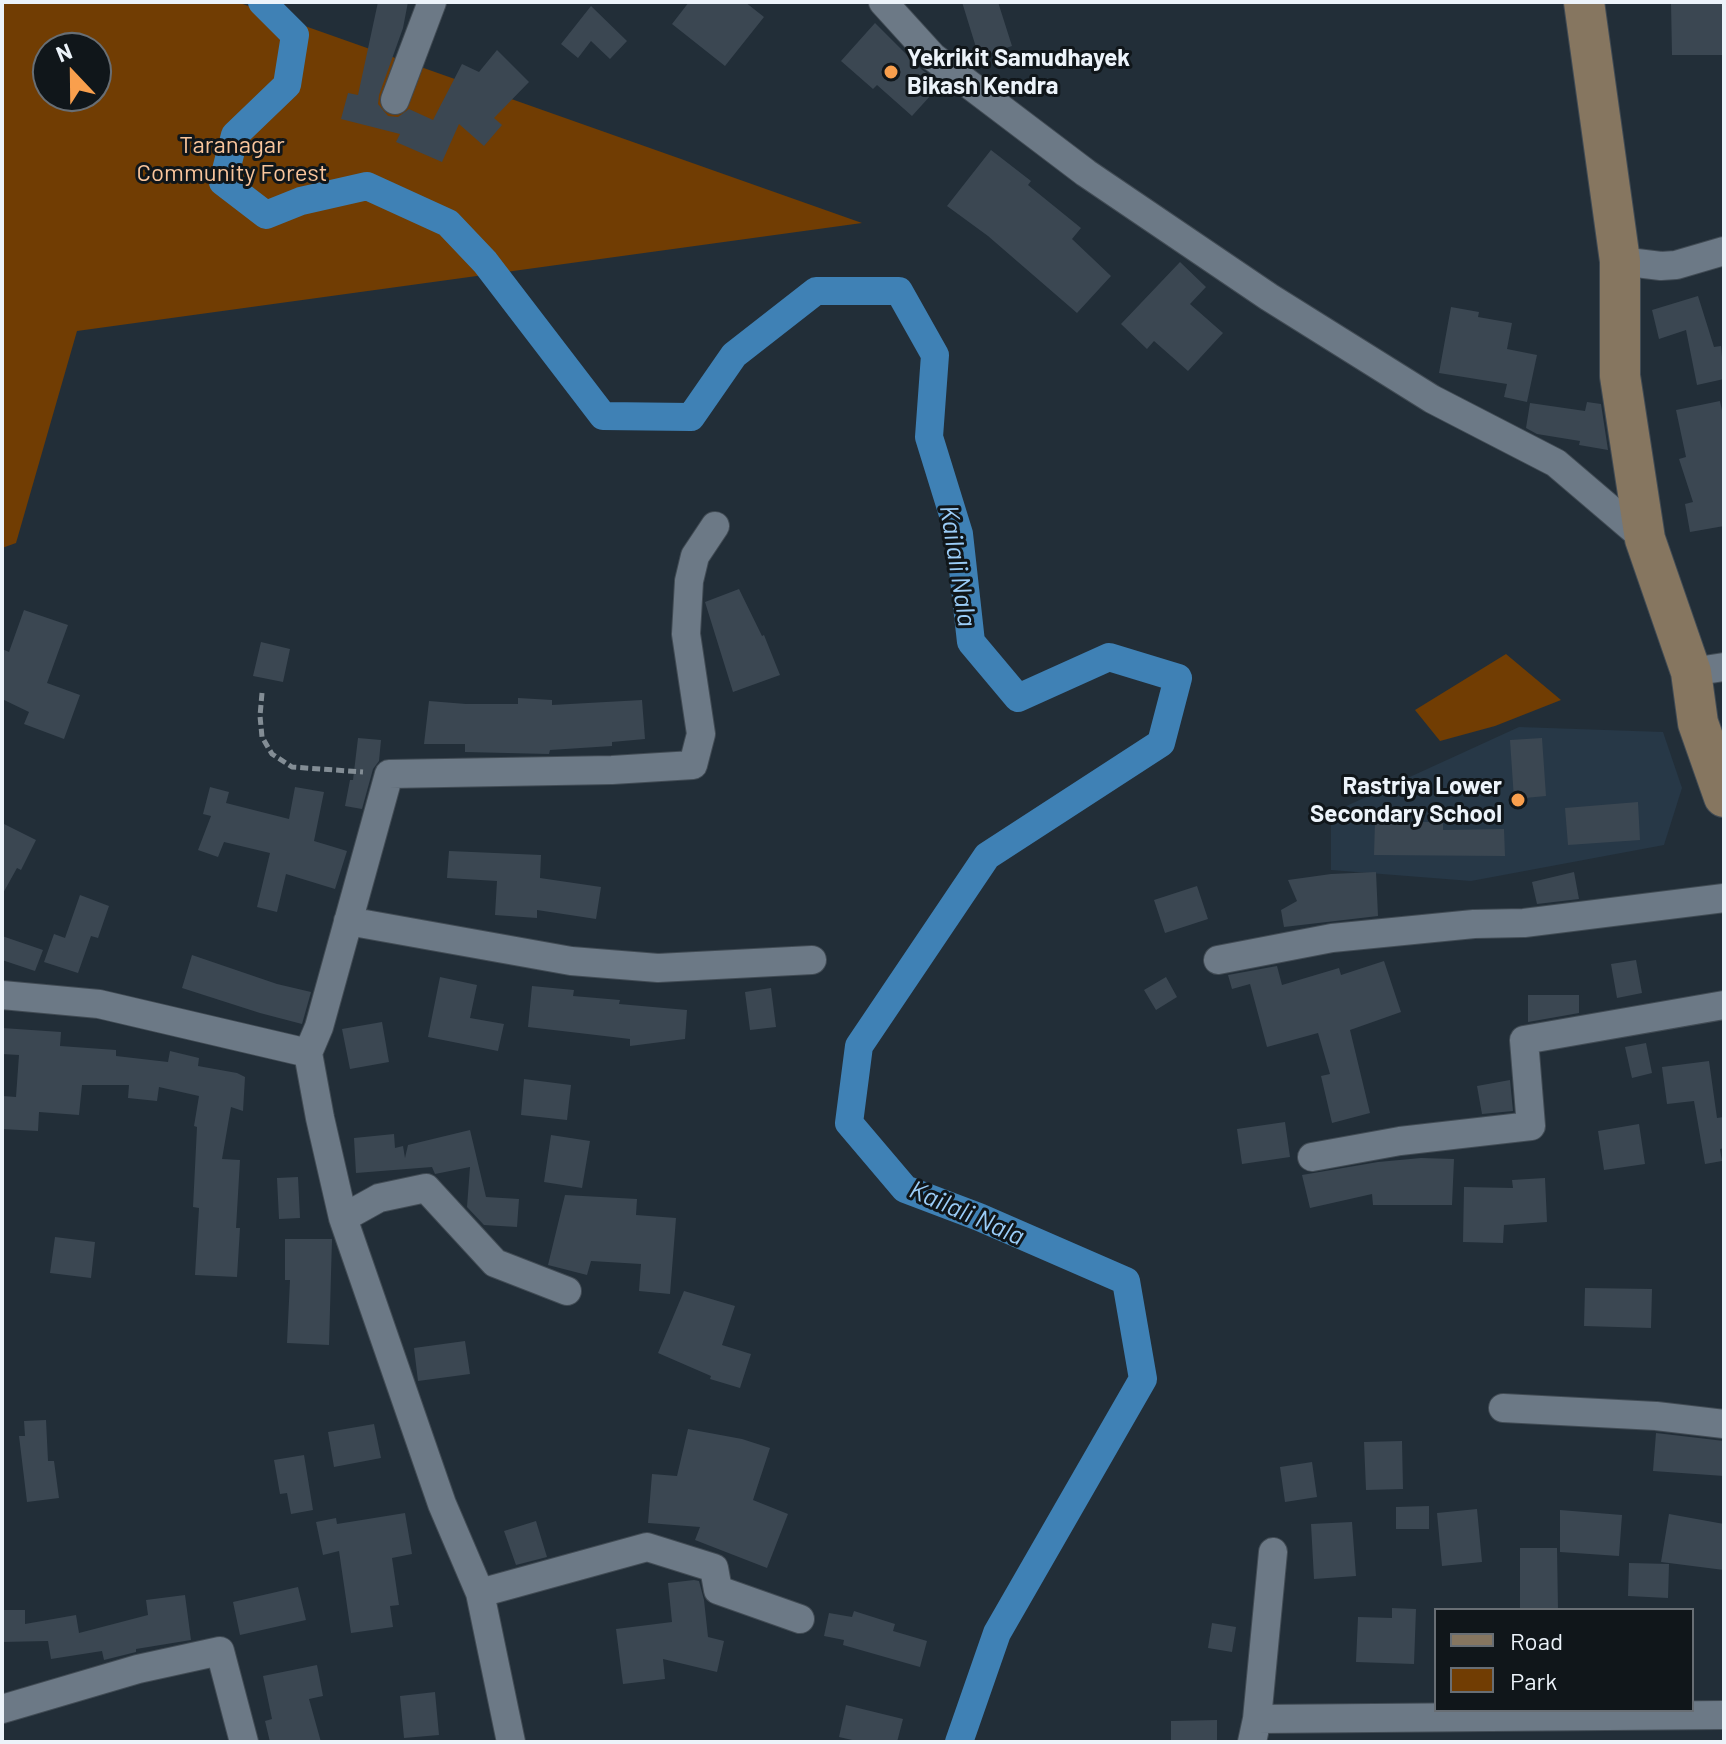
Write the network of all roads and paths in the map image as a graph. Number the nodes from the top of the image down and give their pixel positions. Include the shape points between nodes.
1 (432, 2) edge
2 (883, 2) edge
3 (1584, 2) edge
4 (395, 100) dead end
5 (1724, 251) edge
6 (1620, 261) junction
7 (715, 526) dead end
8 (1645, 539) junction
9 (1707, 670) edge
10 (262, 693) dead end
11 (389, 774) junction
12 (1724, 797) edge
13 (1724, 898) edge
14 (348, 921) junction
15 (812, 960) dead end
16 (1218, 960) dead end
17 (2, 995) edge
18 (1724, 1005) edge
19 (308, 1053) junction
20 (1312, 1157) dead end
21 (343, 1218) junction
22 (567, 1291) dead end
23 (1503, 1408) dead end
24 (1724, 1424) edge
25 (1273, 1552) dead end
26 (480, 1593) junction
27 (800, 1619) dead end
28 (2, 1709) edge
29 (1724, 1715) edge
30 (1254, 1731) edge
31 (244, 1742) edge
32 (511, 1742) edge

1 - 4 street
2 - 8 street via 933,57 1086,173 1432,399 1556,463
3 - 6 street
5 - 6 street via 1676,265
6 - 8 street via 1620,376
7 - 11 street via 695,556 689,581 686,634 701,734 693,765
8 - 9 street
9 - 12 street via 1698,723
10 - 11 path via 262,737 272,754 292,767
11 - 14 street
13 - 16 street via 1524,923 1332,938
14 - 15 street via 571,961 658,968
14 - 19 street
17 - 19 street via 99,1004
18 - 20 street via 1524,1040 1531,1126
19 - 21 street
21 - 22 street via 379,1198 426,1188 495,1263
21 - 26 street via 442,1504
23 - 24 street
25 - 30 street
26 - 27 street via 647,1547 714,1568 718,1590
26 - 32 street
28 - 31 street via 220,1651
29 - 30 street

